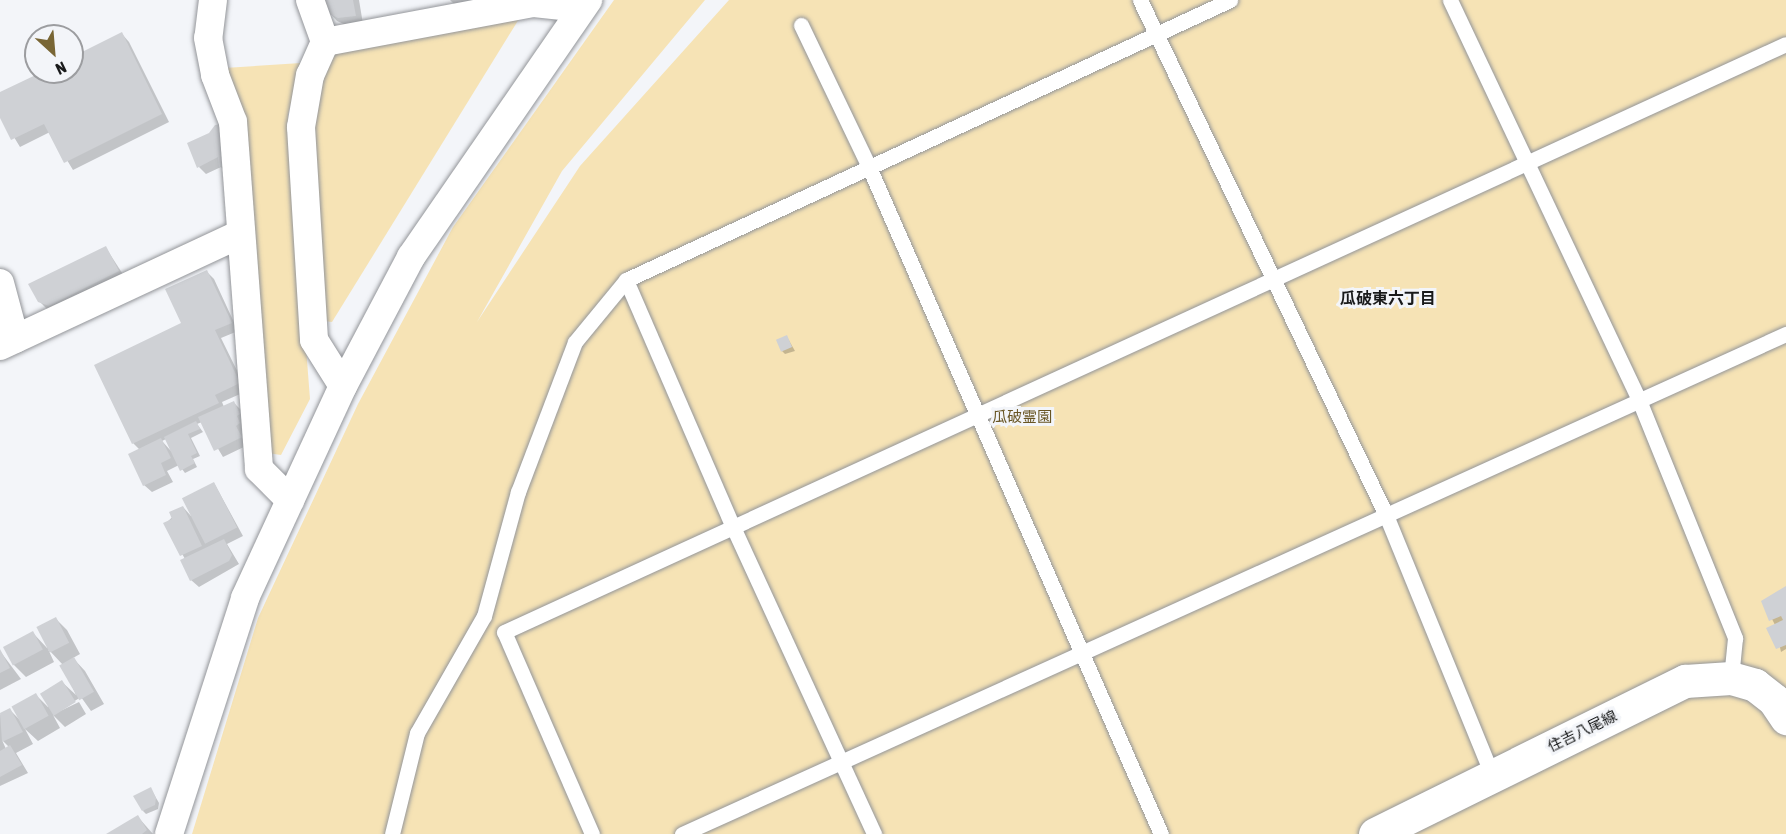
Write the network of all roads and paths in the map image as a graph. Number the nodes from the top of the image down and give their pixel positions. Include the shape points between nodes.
1 (213, 0) edge
2 (310, 0) edge
3 (1140, 0) edge
4 (1230, 0) edge
5 (1450, 0) edge
6 (584, 4) edge
7 (801, 25) dead end
8 (1156, 34) junction
9 (325, 42) junction
10 (1786, 44) edge
11 (1527, 163) junction
12 (869, 167) junction
13 (240, 234) junction
14 (1274, 279) junction
15 (626, 280) junction
16 (0, 283) edge
17 (1786, 334) edge
18 (8, 343) edge
19 (343, 386) junction
20 (1639, 400) junction
21 (976, 416) junction
22 (290, 500) junction
23 (1386, 515) junction
24 (733, 527) junction
25 (1083, 652) junction
26 (1731, 678) junction
27 (1786, 718) edge
28 (839, 763) junction
29 (1492, 775) junction
30 (169, 834) edge
31 (392, 834) edge
32 (592, 834) edge
33 (682, 834) edge
34 (874, 834) edge
35 (1161, 834) edge
36 (1375, 834) edge

1 - 13 street via 208,38 215,75 233,122
2 - 9 street
3 - 8 lane
4 - 8 lane
5 - 11 lane
6 - 9 street via 534,3
6 - 19 street via 411,256
7 - 12 lane
8 - 12 lane
8 - 14 lane
9 - 19 street via 310,75 301,127 314,340
10 - 11 lane
11 - 14 lane
11 - 20 lane
12 - 15 lane
12 - 21 lane
13 - 18 street
13 - 22 street via 259,469
14 - 21 lane
14 - 23 lane
15 - 24 lane
15 - 31 lane via 575,342 518,492 484,616 417,733
16 - 18 street
17 - 20 lane
19 - 22 street
20 - 23 lane
20 - 26 lane via 1735,638
21 - 24 lane
21 - 25 lane
22 - 30 street via 245,598
23 - 25 lane
23 - 29 lane
24 - 28 lane
24 - 32 lane via 504,632
25 - 28 lane
25 - 35 lane
26 - 27 main road, 住吉八尾線 via 1755,685 1774,700
26 - 29 main road, 住吉八尾線 via 1685,681
28 - 33 lane
28 - 34 lane
29 - 36 main road, 住吉八尾線

